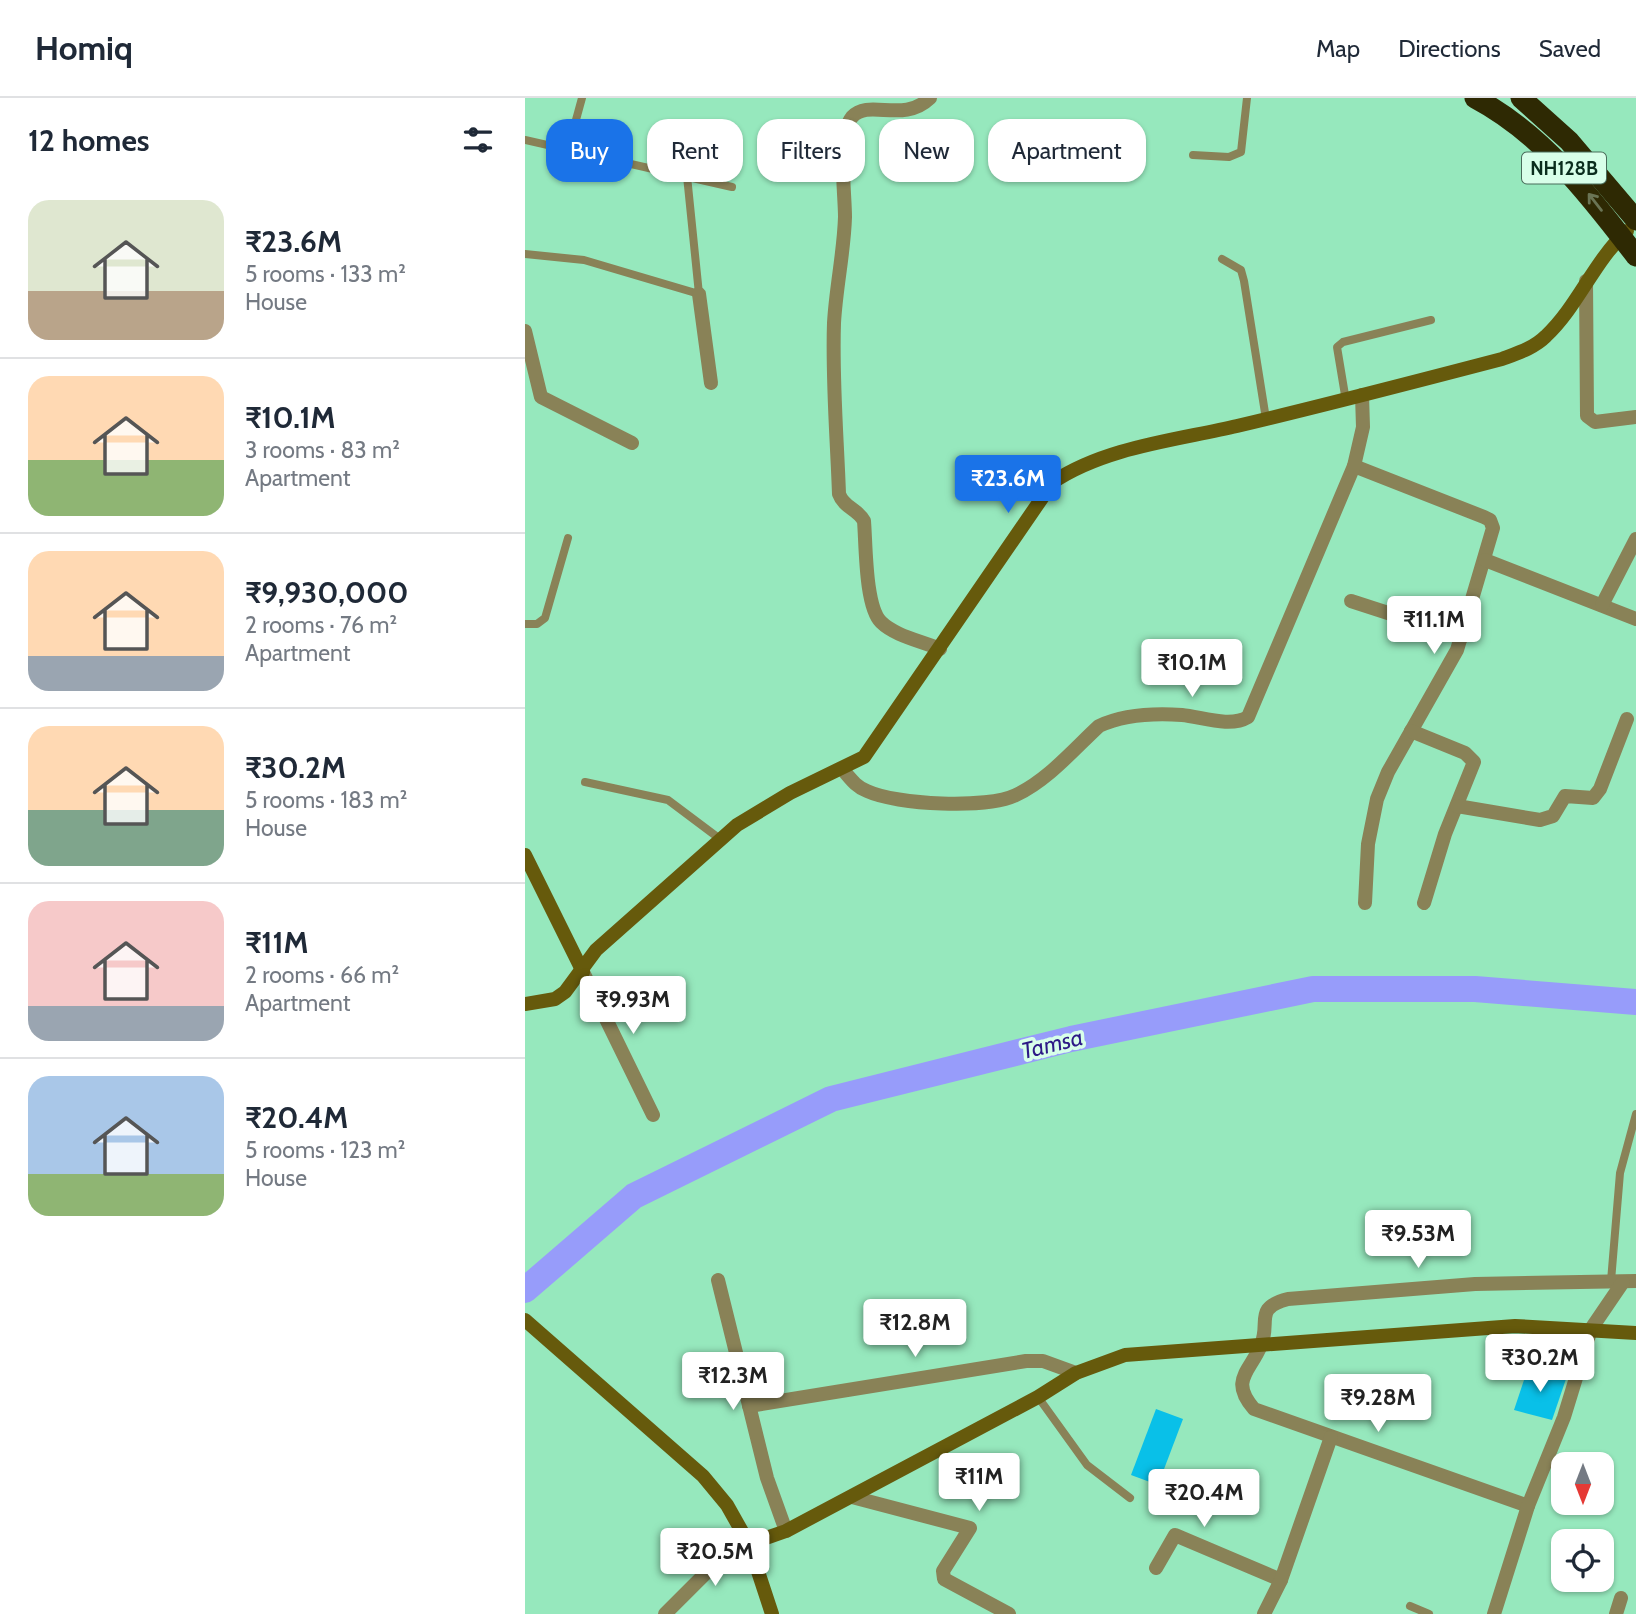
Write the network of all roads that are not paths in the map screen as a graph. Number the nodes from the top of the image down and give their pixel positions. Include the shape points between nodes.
1 (582, 98) edge
2 (930, 98) edge
3 (1247, 98) edge
4 (1475, 98) edge
5 (1521, 98) edge
6 (576, 119) edge
7 (525, 140) edge
8 (546, 144) edge
9 (1193, 155) dead end
10 (688, 182) edge
11 (712, 182) edge
12 (732, 187) dead end
13 (1631, 227) edge
14 (525, 254) edge
15 (1636, 256) edge
16 (1222, 259) dead end
17 (1586, 281) junction
18 (699, 294) junction
19 (1431, 320) dead end
20 (525, 331) edge
21 (711, 383) dead end
22 (1362, 396) junction
23 (1346, 401) junction
24 (1636, 417) edge
25 (1266, 419) junction
26 (632, 443) dead end
27 (1354, 466) junction
28 (568, 538) dead end
29 (1636, 538) edge
30 (1485, 560) junction
31 (1351, 601) dead end
32 (1602, 605) junction
33 (1636, 619) edge
34 (525, 624) edge
35 (1462, 637) junction
36 (940, 649) junction
37 (1627, 719) dead end
38 (1411, 731) junction
39 (843, 770) junction
40 (585, 782) dead end
41 (1457, 806) junction
42 (720, 839) junction
43 (525, 855) edge
44 (1365, 903) dead end
45 (1424, 903) dead end
46 (583, 972) junction
47 (525, 1004) edge
48 (1636, 1114) edge
49 (653, 1115) dead end
50 (718, 1280) dead end
51 (1623, 1281) edge
52 (528, 1322) edge
53 (1591, 1329) junction
54 (1636, 1333) edge
55 (1262, 1344) junction
56 (1076, 1373) junction
57 (1038, 1397) junction
58 (749, 1406) junction
59 (1331, 1437) junction
60 (852, 1496) junction
61 (1131, 1498) dead end
62 (1528, 1506) junction
63 (786, 1531) junction
64 (749, 1545) junction
65 (1156, 1568) dead end
66 (1281, 1580) junction
67 (1621, 1598) dead end
68 (1410, 1606) dead end
69 (665, 1614) edge
70 (772, 1614) edge
71 (1009, 1614) edge
72 (1264, 1614) edge
73 (1429, 1614) edge
74 (1494, 1614) edge
75 (1616, 1614) edge

1 - 6 lane
2 - 36 street via 909,111 858,110 849,120 834,338 839,494 864,521 872,607 882,623
3 - 9 lane via 1241,152 1229,158
13 -> 4 highway, NH128B via 1590,195 1535,141
5 - 13 highway, NH128B via 1569,141
7 - 8 lane
10 - 18 lane
11 - 12 lane
13 - 15 highway, NH128B
13 - 17 street
14 - 18 lane via 584,260
16 - 25 lane via 1241,270
17 - 22 street via 1558,323 1527,350
17 - 24 street via 1587,416 1595,422
18 - 21 street
19 - 23 lane via 1337,347
20 - 26 street via 541,397
22 - 23 street
22 - 27 street via 1363,427
23 - 25 street
25 - 36 street via 1109,456 1053,482
27 - 30 street via 1490,520 1493,528
27 - 39 street via 1253,709 1241,721 1152,714 1109,721 1034,785 1013,797 989,802 883,796 863,789
28 - 34 lane via 545,618
29 - 32 street
30 - 32 street
30 - 35 street
31 - 35 street
32 - 33 street
35 - 38 street
36 - 39 street via 865,757
37 - 41 street via 1593,798 1565,796 1553,816 1540,820
38 - 41 street via 1472,758
38 - 44 street via 1385,779 1374,812
39 - 42 street via 790,793
40 - 42 lane via 668,800
41 - 45 street
42 - 46 street via 596,950
43 - 46 street
46 - 47 street via 555,999
46 - 49 street
48 - 51 lane via 1621,1165
50 - 58 street
51 - 53 street
51 - 55 street via 1454,1286 1288,1298 1269,1307
52 - 64 street via 702,1476 727,1506
53 - 54 street
53 - 55 street via 1515,1326
53 - 62 street via 1564,1417
55 - 56 street via 1125,1355
55 - 59 street via 1246,1367 1245,1398 1254,1409
56 - 57 street
56 - 58 street via 1043,1361 1004,1363
57 - 60 street
57 - 61 lane via 1087,1465
58 - 63 street
59 - 62 street
59 - 66 street
60 - 63 street
60 - 71 street via 970,1528 942,1575
62 - 74 street
63 - 64 street
64 - 69 street via 706,1573
64 - 70 street
65 - 66 street via 1175,1535
66 - 72 street
67 - 75 street
68 - 73 lane

